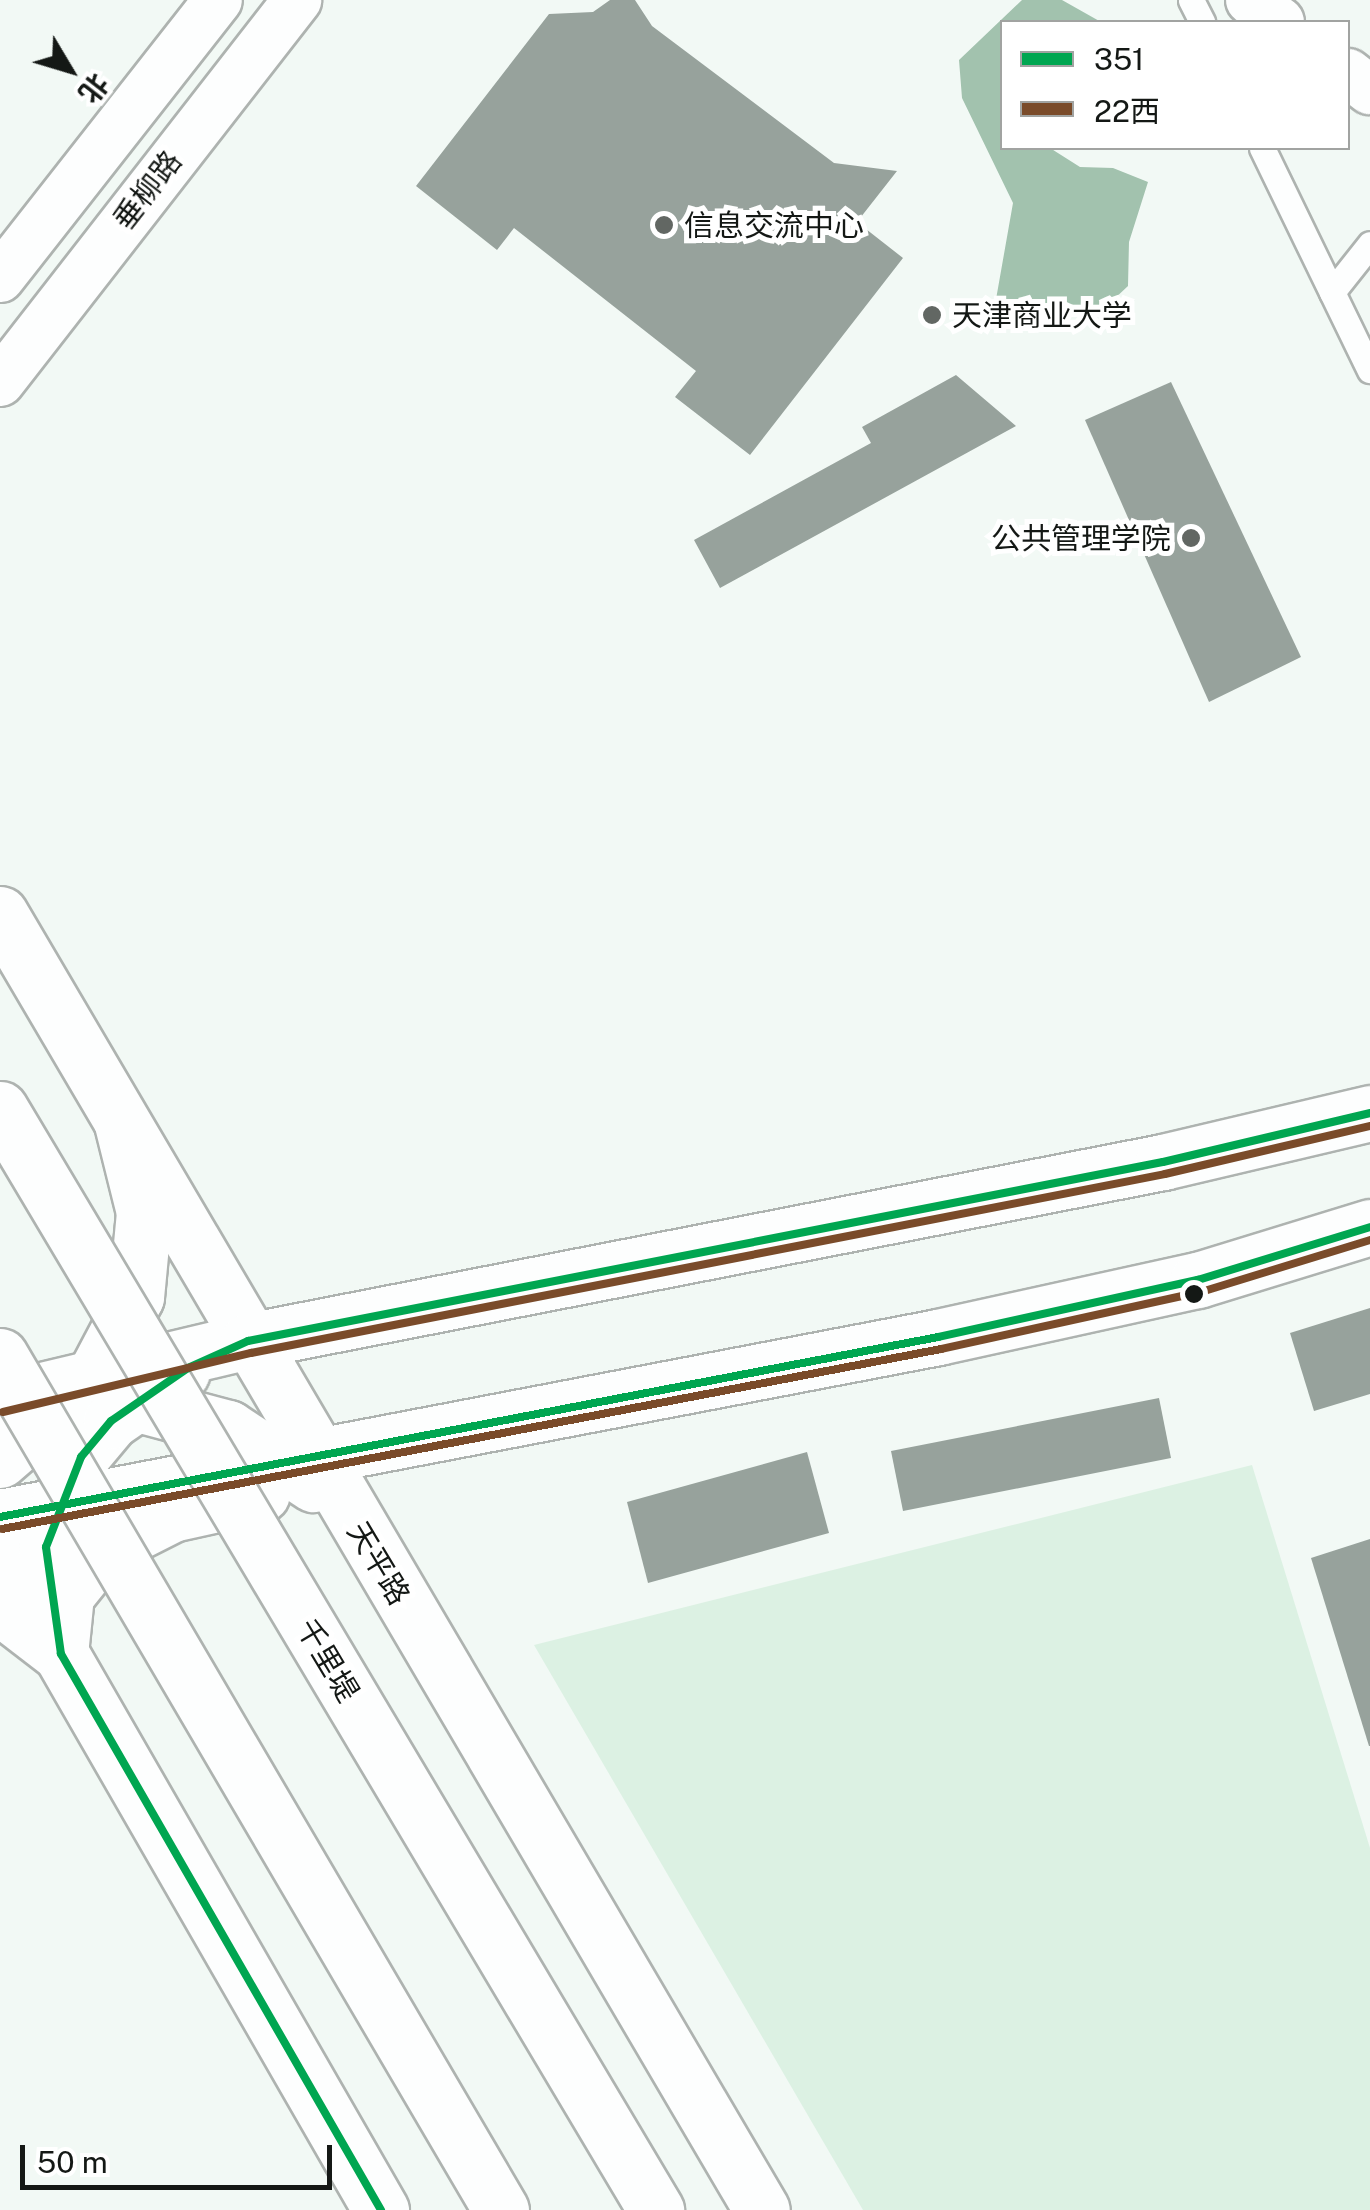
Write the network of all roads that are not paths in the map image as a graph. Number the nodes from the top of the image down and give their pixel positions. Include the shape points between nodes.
1 (218, 0) edge
2 (296, 0) edge
3 (1250, 0) edge
4 (1277, 20) edge
5 (1350, 75) edge
6 (1370, 90) edge
7 (1263, 150) edge
8 (1370, 244) edge
9 (0, 278) edge
10 (1332, 292) junction
11 (1370, 370) edge
12 (0, 382) edge
13 (0, 914) edge
14 (0, 1110) edge
15 (1370, 1113) edge
16 (122, 1124) junction
17 (1370, 1228) edge
18 (248, 1340) junction
19 (0, 1356) edge
20 (98, 1396) junction
21 (0, 1400) edge
22 (0, 1412) edge
23 (0, 1460) edge
24 (302, 1461) junction
25 (57, 1506) junction
26 (0, 1518) edge
27 (368, 1546) junction
28 (0, 1548) edge
29 (0, 1606) edge
30 (61, 1654) junction
31 (380, 2210) edge
32 (501, 2210) edge
33 (656, 2210) edge
34 (762, 2210) edge

1 - 9 street, 垂柳路
2 - 12 street, 垂柳路
3 - 4 street
5 - 6 street
7 - 10 lane
8 - 10 lane
10 - 11 lane
13 - 16 main road
14 - 33 main road, 千里堤, bridge
15 - 18 main road via 1163,1162
16 - 18 main road
16 - 20 main road via 144,1212 142,1256 136,1296
17 - 24 main road via 1198,1280
18 - 20 main road
18 - 24 main road
19 - 32 main road, bridge
20 - 21 main road
20 - 22 main road
20 - 23 main road
20 - 24 main road via 228,1428
20 - 25 main road
24 - 25 main road
24 - 27 main road
25 - 26 main road
25 - 30 main road via 46,1547
27 - 30 main road via 334,1514 286,1495 241,1497 172,1514 129,1533 84,1565 66,1595
27 - 34 main road, 天平路
28 - 30 main road
29 - 30 main road
30 - 31 main road

